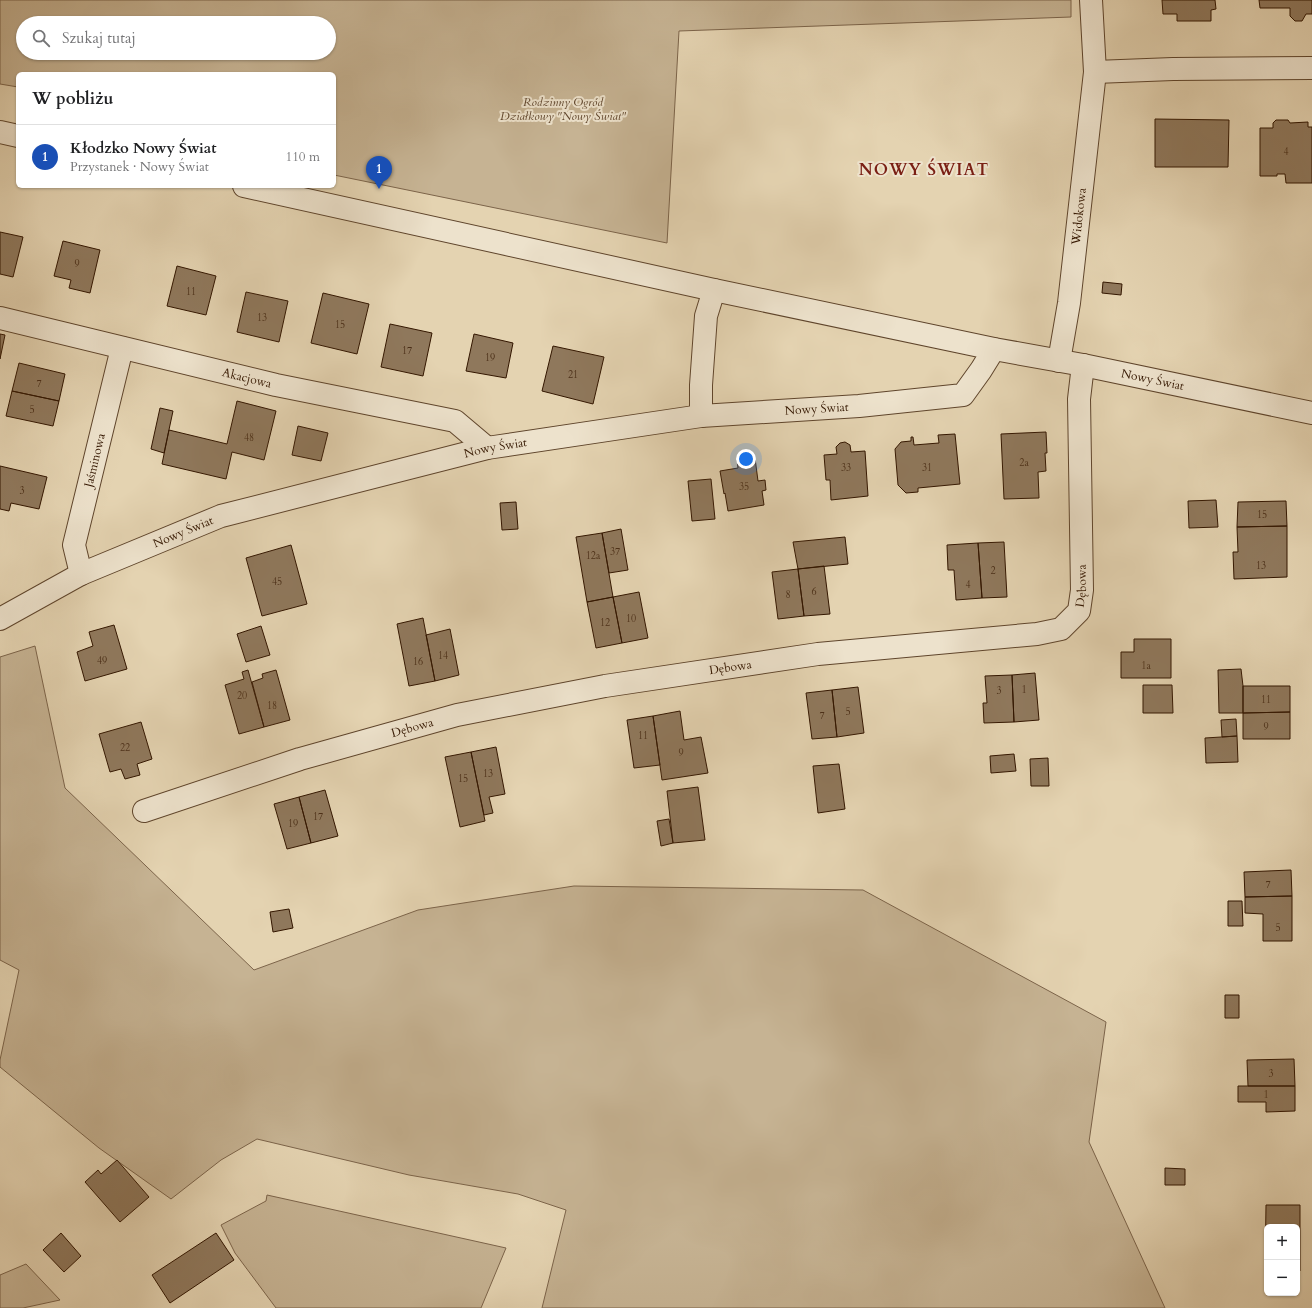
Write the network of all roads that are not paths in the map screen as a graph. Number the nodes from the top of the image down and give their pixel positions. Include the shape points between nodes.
1 (1091, 0) edge
2 (1312, 68) edge
3 (1095, 72) junction
4 (0, 132) edge
5 (16, 136) edge
6 (253, 188) edge
7 (714, 290) junction
8 (0, 318) edge
9 (122, 348) junction
10 (994, 349) junction
11 (1059, 361) junction
12 (1083, 365) junction
13 (1312, 413) edge
14 (701, 416) junction
15 (487, 448) junction
16 (81, 574) junction
17 (0, 619) edge
18 (144, 811) dead end

1 - 3 street, Widokowa
2 - 3 street
3 - 11 street, Widokowa via 1069,303
4 - 5 street
6 - 7 street, Nowy Świat
7 - 10 street, Nowy Świat
7 - 14 street via 706,316
8 - 9 street, Akacjowa
9 - 15 street, Akacjowa via 276,385 455,421
9 - 16 street, Jaśminowa via 74,545
10 - 11 street, Nowy Świat
10 - 14 street, Nowy Świat via 963,395 859,406
11 - 12 street, Nowy Świat
12 - 13 street, Nowy Świat
12 - 18 street, Dębowa via 1080,399 1082,590 1079,611 1061,629 1036,634 818,654 605,686 457,715 300,759
14 - 15 street, Nowy Świat
15 - 16 street, Nowy Świat via 221,516
16 - 17 street, Nowy Świat

